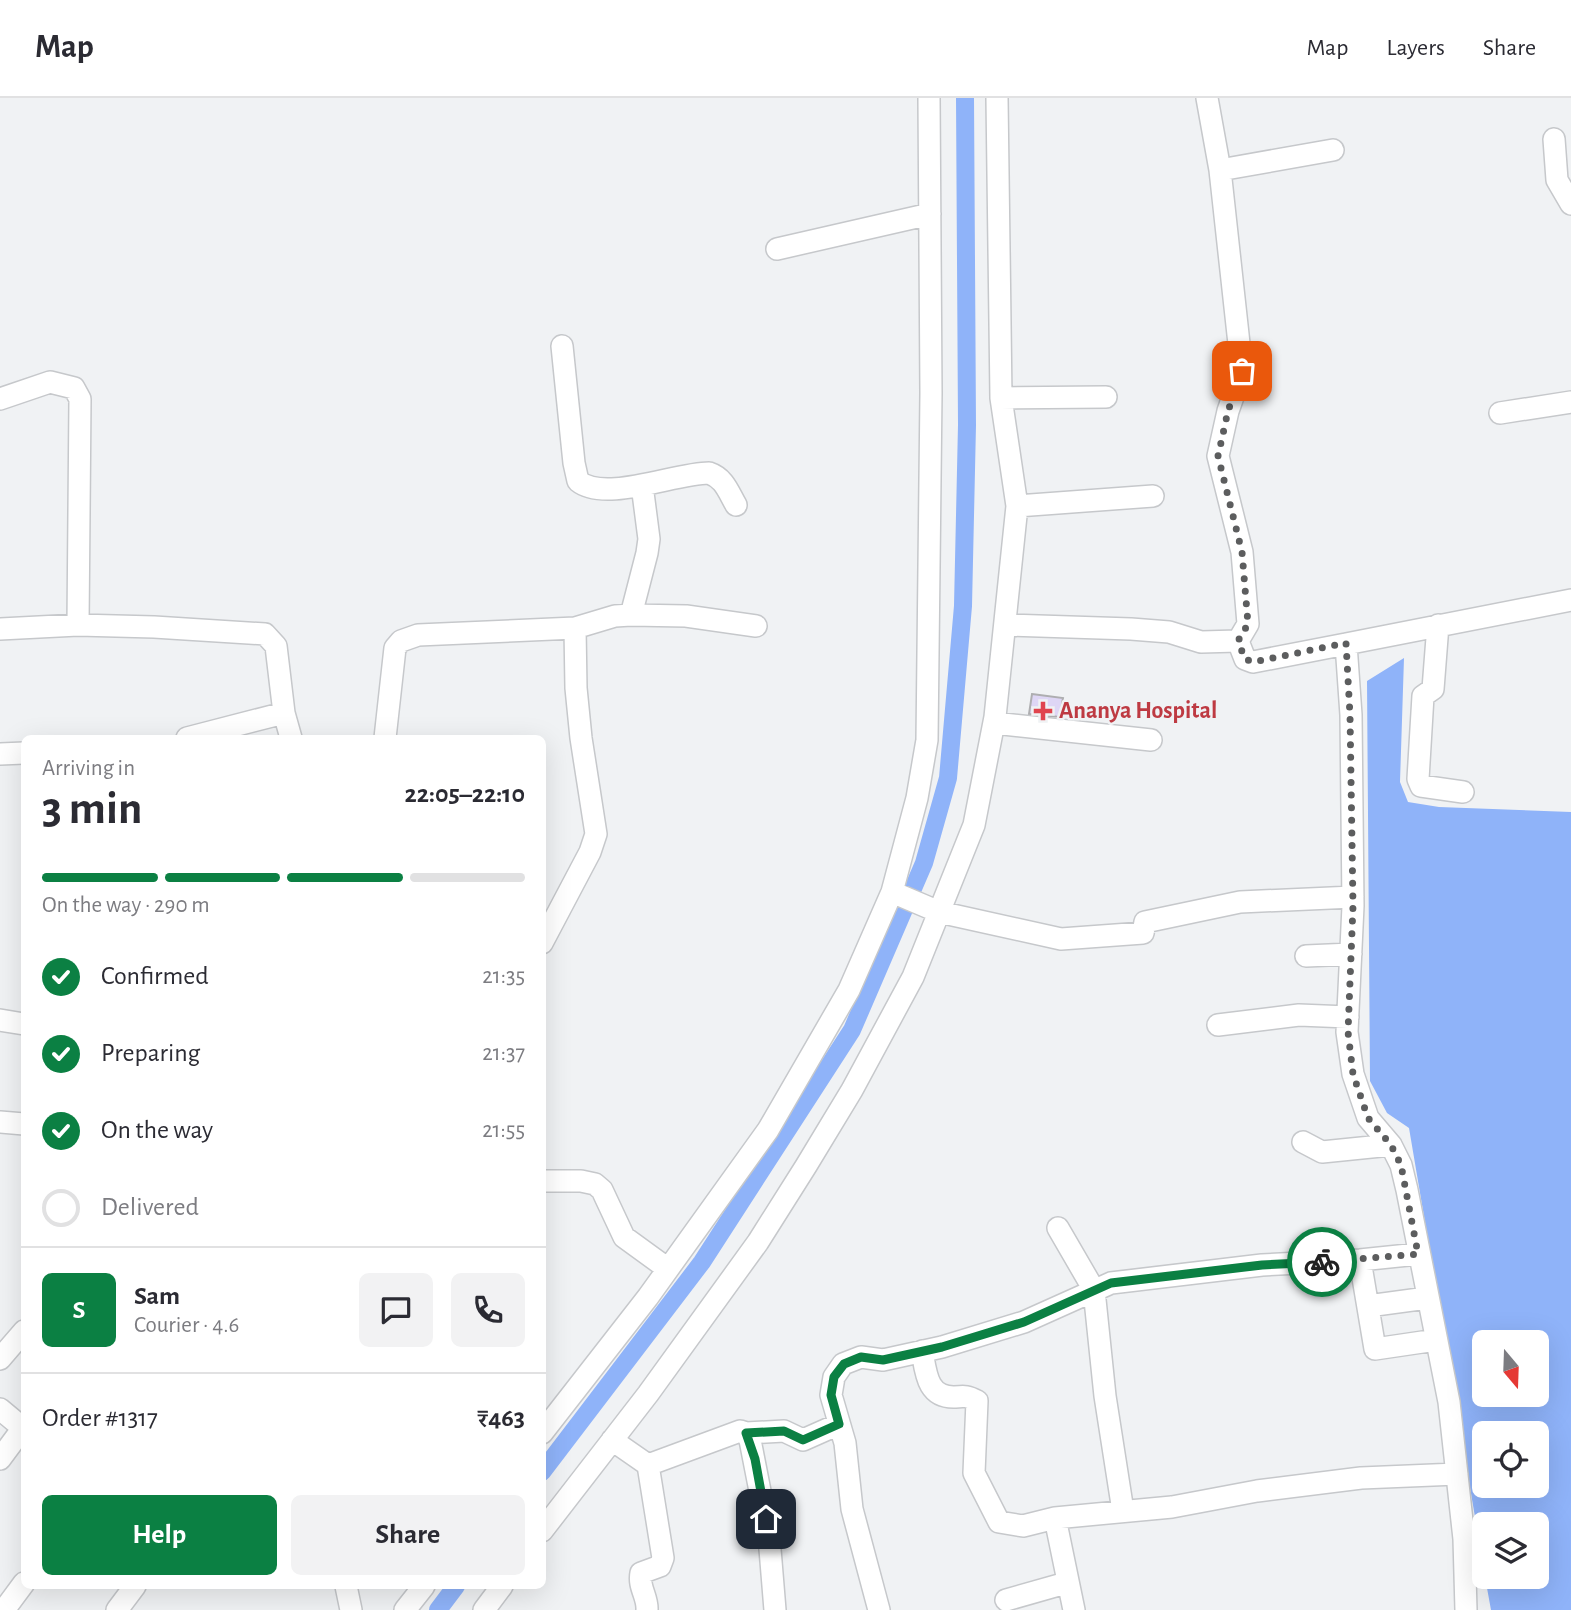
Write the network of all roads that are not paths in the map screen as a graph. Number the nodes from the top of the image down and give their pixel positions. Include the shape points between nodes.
1 (929, 98) edge
2 (997, 98) edge
3 (1207, 98) edge
4 (1554, 139) dead end
5 (1333, 150) dead end
6 (1220, 170) junction
7 (1571, 204) edge
8 (930, 214) junction
9 (777, 249) dead end
10 (562, 346) dead end
11 (1106, 397) dead end
12 (1001, 398) junction
13 (0, 399) edge
14 (1571, 402) edge
15 (1500, 413) dead end
16 (642, 485) junction
17 (1153, 496) dead end
18 (736, 505) dead end
19 (1017, 506) junction
20 (1571, 600) edge
21 (631, 615) junction
22 (78, 625) junction
23 (1005, 625) junction
24 (1438, 625) junction
25 (756, 626) dead end
26 (575, 628) junction
27 (0, 629) edge
28 (1238, 641) junction
29 (1346, 643) junction
30 (284, 713) junction
31 (994, 723) junction
32 (199, 735) edge
33 (290, 735) edge
34 (385, 735) edge
35 (1151, 740) dead end
36 (21, 753) edge
37 (0, 754) edge
38 (1463, 792) dead end
39 (896, 893) junction
40 (1353, 897) junction
41 (933, 909) junction
42 (546, 935) edge
43 (1351, 954) junction
44 (1306, 956) dead end
45 (1348, 1017) junction
46 (0, 1020) edge
47 (21, 1024) edge
48 (1219, 1025) dead end
49 (0, 1122) edge
50 (21, 1124) edge
51 (1303, 1142) dead end
52 (1391, 1145) junction
53 (546, 1181) edge
54 (1058, 1228) dead end
55 (1418, 1254) junction
56 (1360, 1261) junction
57 (668, 1269) junction
58 (1094, 1290) junction
59 (1427, 1298) junction
60 (1368, 1306) junction
61 (21, 1334) edge
62 (1436, 1340) junction
63 (922, 1351) junction
64 (0, 1359) edge
65 (0, 1409) edge
66 (839, 1424) junction
67 (21, 1426) edge
68 (546, 1428) edge
69 (21, 1432) edge
70 (746, 1433) junction
71 (612, 1440) junction
72 (0, 1459) edge
73 (648, 1465) junction
74 (1457, 1474) junction
75 (1123, 1511) junction
76 (1055, 1518) junction
77 (546, 1526) edge
78 (1066, 1583) junction
79 (21, 1587) edge
80 (133, 1589) edge
81 (347, 1589) edge
82 (422, 1589) edge
83 (500, 1589) edge
84 (1006, 1600) dead end
85 (4, 1610) edge
86 (117, 1610) edge
87 (351, 1610) edge
88 (405, 1610) edge
89 (484, 1610) edge
90 (647, 1610) edge
91 (775, 1610) edge
92 (879, 1610) edge
93 (1074, 1610) edge
94 (1466, 1610) edge

1 - 8 street
2 - 12 street
3 - 6 street
4 - 7 street via 1558,180
5 - 6 street
6 - 28 street via 1242,371 1218,456 1242,552 1248,624
8 - 9 street
8 - 39 street via 928,740
10 - 16 street via 578,481 594,489
11 - 12 street
12 - 19 street
13 - 22 street via 50,382 74,388 80,399
14 - 15 street
16 - 18 street via 709,473 724,483
16 - 21 street via 648,546
17 - 19 street
19 - 23 street
20 - 24 street
21 - 25 street via 686,616
21 - 26 street
22 - 27 street
22 - 30 street via 265,634 276,646
23 - 28 street via 1131,629 1169,632 1201,642
23 - 31 street
24 - 29 street
24 - 38 street via 1433,689 1423,696 1418,779 1430,789
26 - 34 street via 418,635 401,642 392,662
26 - 42 street via 581,738 596,834
28 - 29 street via 1245,659 1253,662
29 - 40 street
30 - 32 street
30 - 33 street
31 - 35 street
31 - 41 street via 974,825
36 - 37 street
39 - 41 street
39 - 57 street via 849,990 768,1130
40 - 41 street via 1240,902 1145,922 1143,933 1061,939
40 - 43 street
41 - 71 street via 914,977 852,1090 758,1242
43 - 44 street
43 - 45 street
45 - 48 street via 1299,1015
45 - 52 street via 1353,1074 1368,1118
46 - 47 street
49 - 50 street
51 - 52 street via 1322,1152
52 - 55 street via 1401,1165
53 - 57 street via 595,1184 624,1237
54 - 58 street
55 - 56 street
55 - 59 street
56 - 58 street via 1262,1265 1111,1283
56 - 60 street
57 - 68 street
58 - 63 street via 1024,1322
58 - 75 street
59 - 60 street
59 - 62 street
60 - 62 street via 1375,1349
61 - 64 street
62 - 74 street
63 - 66 street via 883,1360 861,1357 844,1364 834,1377 831,1395
63 - 76 street via 934,1392 977,1401 974,1473 999,1522 1023,1526
65 - 67 street
66 - 70 street via 803,1440 784,1431
66 - 92 street via 852,1509
69 - 72 street
70 - 73 street via 740,1431
70 - 91 street via 764,1502
71 - 73 street
71 - 77 street
73 - 90 street via 663,1558 660,1566 641,1573
74 - 75 street via 1361,1478
74 - 94 street
75 - 76 street
76 - 78 street
78 - 84 street
78 - 93 street
79 - 85 street
80 - 86 street
81 - 87 street
82 - 88 street
83 - 89 street

